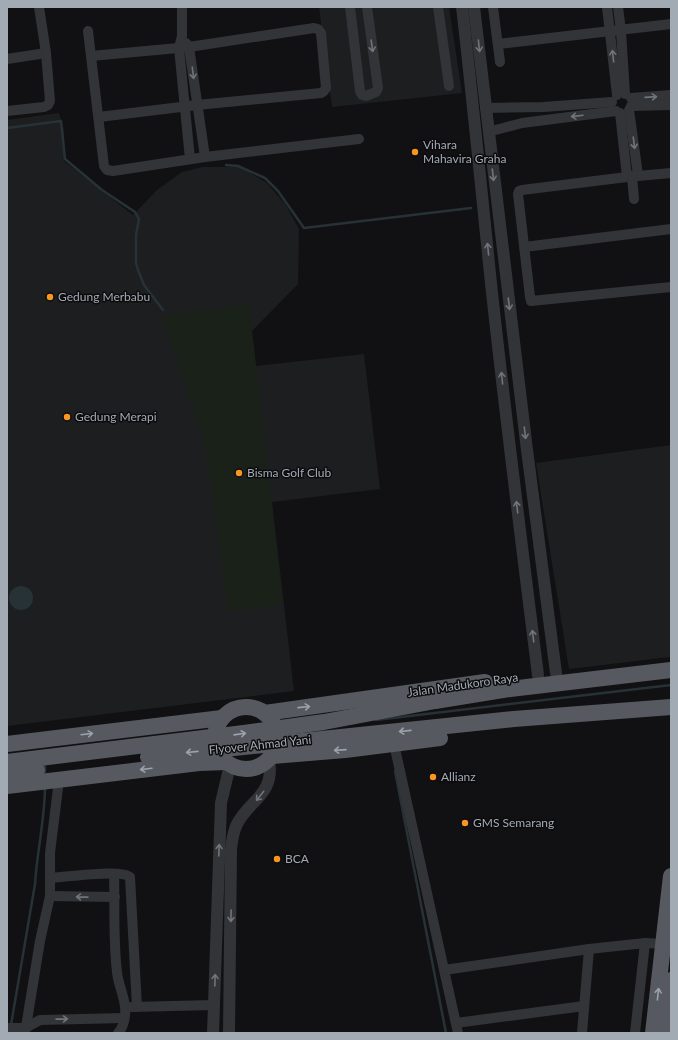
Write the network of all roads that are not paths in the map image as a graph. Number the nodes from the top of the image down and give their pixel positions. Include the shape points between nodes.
1 (39, 7) edge
2 (182, 7) edge
3 (350, 7) edge
4 (367, 7) edge
5 (438, 7) edge
6 (462, 7) edge
7 (474, 7) edge
8 (493, 7) edge
9 (607, 7) edge
10 (618, 7) edge
11 (671, 24) edge
12 (88, 31) dead end
13 (610, 31) junction
14 (621, 31) junction
15 (498, 44) junction
16 (184, 48) junction
17 (46, 53) junction
18 (91, 56) junction
19 (7, 59) edge
20 (500, 62) dead end
21 (449, 86) dead end
22 (671, 95) edge
23 (623, 104) junction
24 (197, 105) junction
25 (671, 105) edge
26 (185, 106) junction
27 (543, 107) junction
28 (485, 108) junction
29 (518, 108) junction
30 (7, 111) edge
31 (99, 117) junction
32 (545, 120) junction
33 (520, 123) junction
34 (488, 132) junction
35 (359, 139) dead end
36 (205, 157) junction
37 (190, 159) junction
38 (671, 173) edge
39 (632, 176) junction
40 (634, 199) dead end
41 (671, 229) edge
42 (524, 248) junction
43 (671, 287) edge
44 (666, 670) edge
45 (556, 673) junction
46 (538, 675) junction
47 (510, 689) joint
48 (668, 707) edge
49 (265, 713) junction
50 (222, 718) junction
51 (7, 744) edge
52 (57, 745) junction
53 (388, 745) junction
54 (272, 754) junction
55 (225, 760) junction
56 (7, 762) edge
57 (7, 774) edge
58 (57, 778) junction
59 (7, 786) edge
60 (114, 874) junction
61 (671, 876) edge
62 (51, 878) junction
63 (50, 896) junction
64 (115, 897) junction
65 (132, 928) junction
66 (114, 930) junction
67 (645, 943) junction
68 (663, 944) junction
69 (589, 949) junction
70 (444, 970) junction
71 (671, 980) edge
72 (214, 1004) junction
73 (584, 1006) junction
74 (138, 1007) junction
75 (125, 1013) junction
76 (671, 1024) edge
77 (10, 1028) edge
78 (457, 1028) edge
79 (25, 1031) edge
80 (118, 1033) edge
81 (214, 1033) edge
82 (229, 1033) edge
83 (582, 1033) edge
84 (635, 1033) edge
85 (653, 1033) edge
86 (665, 1033) edge
87 (670, 1033) edge

1 - 17 street
2 - 16 street
4 -> 3 street via 378,88 376,92 366,96 360,91
5 - 21 street
46 -> 6 street via 509,444
7 -> 28 street
8 - 15 street
9 - 13 street
10 - 14 street
11 - 14 street
12 - 18 street
13 - 14 street
13 - 15 street
23 -> 13 street
14 - 23 street
15 - 20 street
16 - 18 street
16 -> 24 street
16 - 24 street via 314,28 321,33 326,88 323,92
16 - 26 street
17 - 19 street
17 - 30 street via 50,101 48,105
18 - 31 street
23 -> 22 street
23 - 25 street
23 - 27 street
23 -> 32 street
23 - 39 street
24 - 26 street
24 - 36 street
26 - 31 street
26 - 37 street
27 - 29 street
27 - 32 street
28 - 29 street
28 - 34 street
29 - 33 street
31 - 37 street via 104,166 107,170
32 - 33 street
33 - 34 street
34 -> 45 street
35 - 36 street
36 - 37 street
38 - 39 street
39 - 40 street
39 - 42 street via 519,191
41 - 42 street
42 - 43 street via 532,302
44 - 45 highway, Jalan Madukoro Raya via 638,666
44 - 47 highway, Jalan Madukoro Raya
45 - 46 highway, Jalan Madukoro Raya
49 -> 46 highway, Jalan Madukoro Raya
56 -> 47 highway, Flyover Ahmad Yani via 324,722
48 - 53 highway via 649,714
48 -> 57 highway, Flyover Ahmad Yani via 164,755
49 - 50 highway via 244,706 228,712
49 - 54 highway via 272,720 278,738
52 -> 50 highway
50 - 55 highway via 217,725 215,743
51 - 52 highway
52 - 58 highway
53 -> 54 highway
53 - 70 street
54 - 55 highway via 260,766 250,769 240,769
54 -> 82 street via 267,786 239,820 233,835
55 -> 58 highway
72 -> 55 street via 221,802
58 - 59 highway
58 - 62 street via 50,853
60 - 62 street
60 - 64 street
60 - 65 street via 130,877
61 - 68 highway
62 - 63 street
64 -> 63 street
63 - 79 street
64 - 66 street
65 - 66 street
65 - 74 street
66 - 75 street via 117,971
67 - 68 street
67 - 69 street
67 - 84 street
85 -> 68 highway
69 - 70 street
69 - 73 street
70 - 78 street
71 - 86 highway
72 - 74 street
72 - 81 street
73 - 78 street
73 - 83 street
74 - 75 street
79 -> 75 street via 40,1020
75 - 80 street
76 - 87 highway
77 - 79 street

